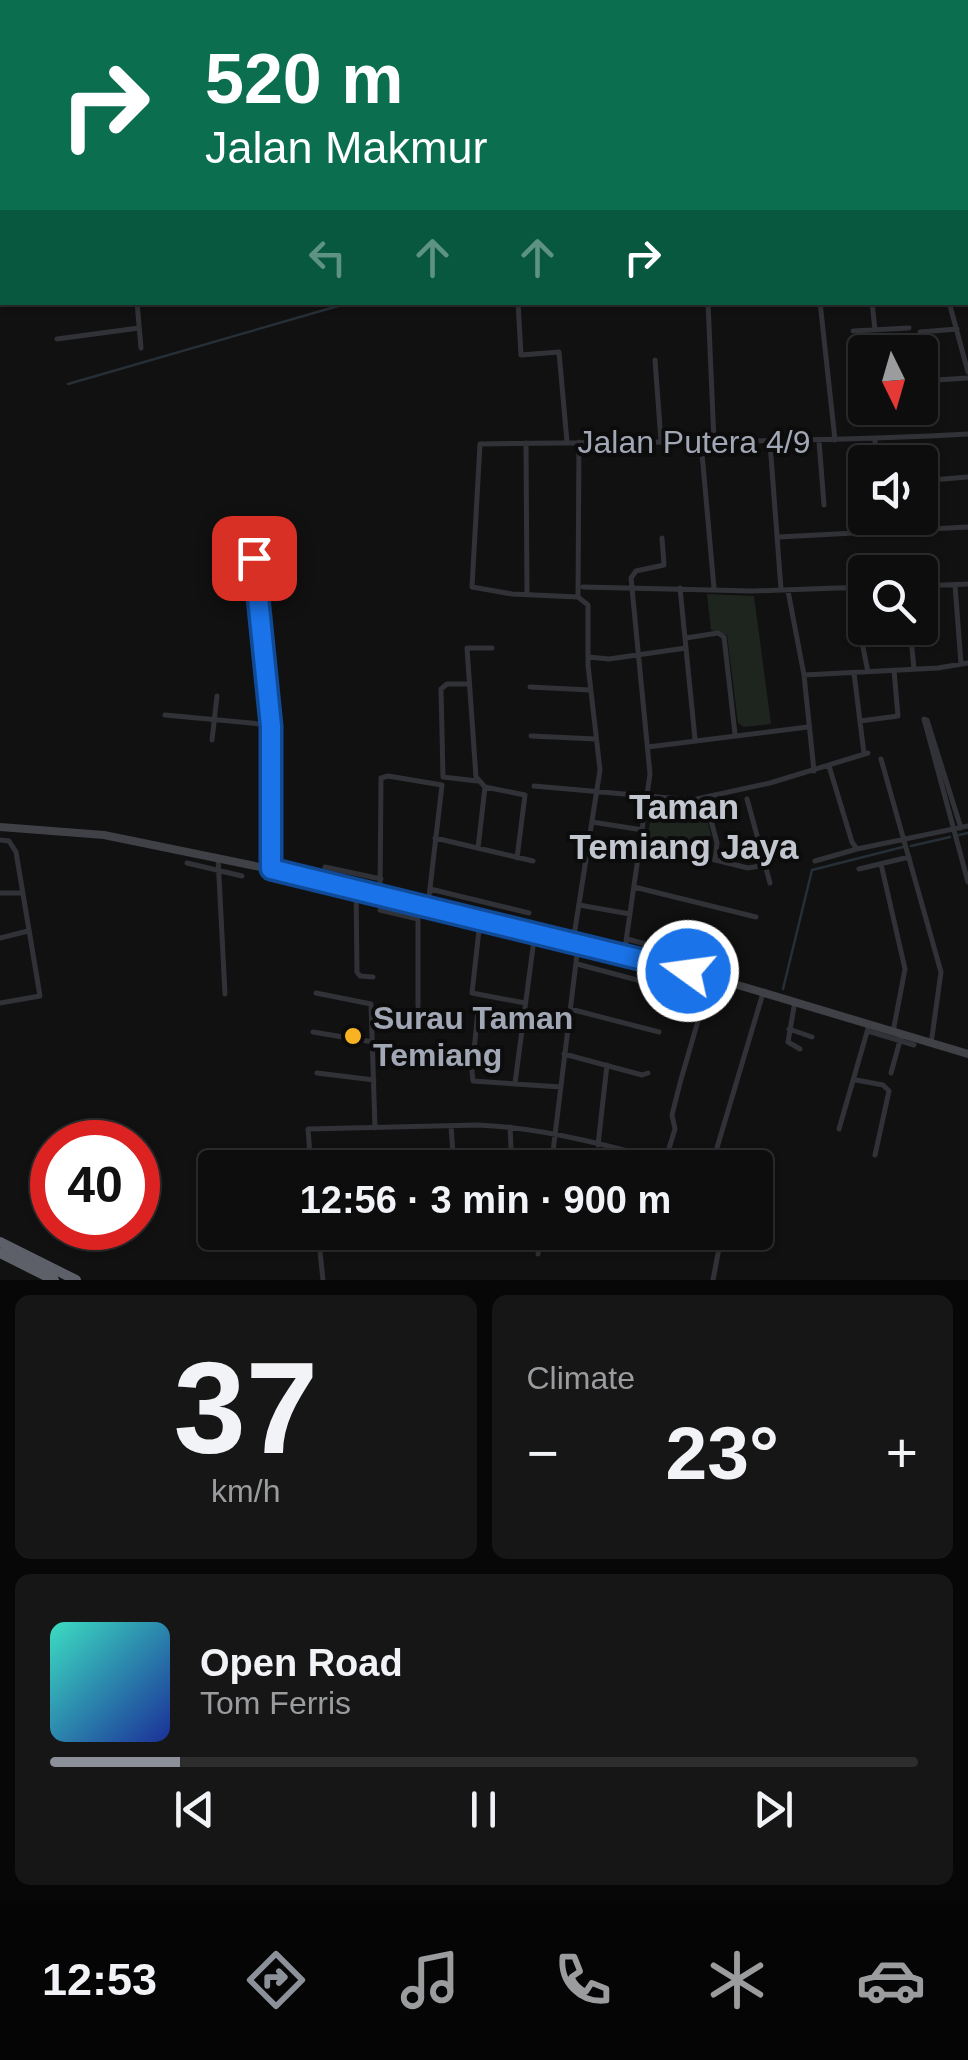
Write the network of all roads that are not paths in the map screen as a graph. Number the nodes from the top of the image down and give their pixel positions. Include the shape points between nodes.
1 (137, 305) edge
2 (518, 305) edge
3 (708, 305) edge
4 (820, 305) edge
5 (872, 305) edge
6 (949, 305) edge
7 (139, 328) junction
8 (909, 328) dead end
9 (957, 329) junction
10 (875, 330) junction
11 (854, 331) dead end
12 (920, 332) dead end
13 (57, 339) dead end
14 (141, 348) dead end
15 (654, 360) dead end
16 (968, 375) edge
17 (938, 379) edge
18 (968, 434) edge
19 (835, 440) junction
20 (875, 440) junction
21 (662, 441) junction
22 (819, 441) junction
23 (567, 442) junction
24 (578, 442) junction
25 (701, 442) junction
26 (714, 442) junction
27 (770, 442) junction
28 (526, 443) junction
29 (875, 445) edge
30 (968, 478) edge
31 (938, 480) edge
32 (824, 504) dead end
33 (968, 527) edge
34 (778, 537) junction
35 (662, 538) dead end
36 (254, 558) dead end
37 (955, 584) junction
38 (968, 584) edge
39 (938, 585) edge
40 (632, 586) junction
41 (583, 587) dead end
42 (680, 588) junction
43 (848, 588) edge
44 (714, 589) junction
45 (785, 590) junction
46 (528, 595) junction
47 (581, 598) junction
48 (685, 638) junction
49 (863, 645) edge
50 (912, 645) edge
51 (492, 648) dead end
52 (686, 648) junction
53 (640, 655) junction
54 (588, 657) junction
55 (965, 663) edge
56 (914, 669) junction
57 (894, 670) junction
58 (854, 672) junction
59 (868, 672) junction
60 (804, 675) junction
61 (469, 684) junction
62 (530, 687) dead end
63 (590, 690) junction
64 (217, 696) dead end
65 (165, 715) dead end
66 (214, 720) junction
67 (860, 720) junction
68 (271, 726) junction
69 (809, 726) junction
70 (736, 734) junction
71 (531, 736) dead end
72 (596, 739) junction
73 (696, 739) junction
74 (212, 740) dead end
75 (648, 747) junction
76 (880, 759) dead end
77 (829, 766) junction
78 (814, 771) junction
79 (477, 781) junction
80 (534, 786) dead end
81 (485, 787) junction
82 (597, 793) junction
83 (649, 798) junction
84 (705, 798) junction
85 (747, 799) dead end
86 (592, 822) junction
87 (0, 826) edge
88 (643, 830) junction
89 (959, 831) edge
90 (436, 838) junction
91 (1, 839) edge
92 (641, 842) junction
93 (478, 848) junction
94 (907, 849) junction
95 (857, 850) junction
96 (218, 857) junction
97 (517, 858) junction
98 (715, 860) junction
99 (533, 861) dead end
100 (815, 862) dead end
101 (187, 864) dead end
102 (881, 864) junction
103 (765, 865) junction
104 (325, 867) dead end
105 (271, 869) junction
106 (859, 869) dead end
107 (218, 871) junction
108 (242, 876) dead end
109 (381, 879) junction
110 (968, 882) edge
111 (770, 883) dead end
112 (634, 887) junction
113 (356, 888) junction
114 (430, 889) junction
115 (0, 892) edge
116 (22, 893) junction
117 (380, 894) junction
118 (488, 905) junction
119 (578, 905) junction
120 (380, 910) dead end
121 (421, 910) junction
122 (528, 914) dead end
123 (630, 914) junction
124 (441, 918) dead end
125 (756, 918) dead end
126 (483, 919) junction
127 (28, 932) junction
128 (535, 932) junction
129 (0, 938) edge
130 (626, 939) junction
131 (576, 942) junction
132 (624, 954) junction
133 (715, 962) junction
134 (576, 964) junction
135 (666, 965) junction
136 (735, 968) dead end
137 (711, 977) junction
138 (373, 978) dead end
139 (660, 984) junction
140 (671, 989) dead end
141 (763, 991) junction
142 (316, 993) dead end
143 (225, 994) dead end
144 (795, 1001) junction
145 (0, 1003) edge
146 (525, 1003) junction
147 (418, 1006) dead end
148 (570, 1009) junction
149 (478, 1010) dead end
150 (524, 1013) junction
151 (568, 1022) junction
152 (789, 1028) junction
153 (869, 1028) junction
154 (313, 1032) dead end
155 (659, 1032) dead end
156 (898, 1036) junction
157 (812, 1037) dead end
158 (373, 1042) junction
159 (914, 1044) dead end
160 (930, 1044) junction
161 (800, 1049) dead end
162 (564, 1054) junction
163 (968, 1054) edge
164 (608, 1065) junction
165 (648, 1072) dead end
166 (317, 1073) dead end
167 (891, 1073) dead end
168 (374, 1080) junction
169 (855, 1080) junction
170 (515, 1083) junction
171 (561, 1087) junction
172 (451, 1126) junction
173 (510, 1127) junction
174 (375, 1128) junction
175 (838, 1129) dead end
176 (556, 1136) junction
177 (598, 1145) junction
178 (310, 1150) edge
179 (453, 1150) edge
180 (511, 1150) edge
181 (554, 1150) edge
182 (619, 1150) edge
183 (668, 1150) edge
184 (716, 1150) edge
185 (875, 1155) dead end
186 (0, 1242) edge
187 (320, 1250) edge
188 (539, 1250) edge
189 (719, 1250) edge
190 (0, 1253) edge
191 (538, 1254) dead end
192 (54, 1280) edge
193 (76, 1280) edge
194 (323, 1280) edge
195 (713, 1280) edge

1 - 7 street
2 - 23 street via 522,355 559,352
3 - 26 street
4 - 19 street
5 - 10 street
6 - 9 street
7 - 13 street
7 - 14 street
8 - 10 street
9 - 12 street
9 - 16 street
10 - 11 street
15 - 21 street
16 - 17 street
18 - 20 street, Jalan Putera 4/9
19 - 20 street, Jalan Putera 4/9
19 - 22 street, Jalan Putera 4/9
20 - 29 street
21 - 24 street, Jalan Putera 4/9
21 - 25 street, Jalan Putera 4/9
22 - 27 street, Jalan Putera 4/9
22 - 32 street
23 - 24 street, Jalan Putera 4/9
23 - 28 street, Jalan Putera 4/9
24 - 47 street
25 - 26 street, Jalan Putera 4/9
25 - 44 street
26 - 27 street, Jalan Putera 4/9
27 - 34 street
28 - 46 street
28 - 46 street, Jalan Putera 4/9 via 480,444 472,588
30 - 31 street
33 - 34 street
34 - 45 street
35 - 40 street via 664,565 636,571
36 - 68 street
37 - 38 street
37 - 39 street
37 - 55 street
40 - 41 street
40 - 42 street
40 - 53 street
42 - 44 street
42 - 48 street
43 - 45 street
44 - 45 street
45 - 60 street
46 - 47 street
47 - 54 street via 588,605
48 - 52 street
48 - 70 street via 724,637
49 - 59 street
50 - 56 street
51 - 61 street via 467,648
52 - 53 street
52 - 73 street
53 - 54 street
53 - 75 street
54 - 63 street
55 - 56 street
56 - 57 street
57 - 59 street
57 - 67 street via 898,716
58 - 59 street
58 - 60 street
58 - 67 street
60 - 69 street
61 - 79 street
61 - 79 street via 441,690 443,776
62 - 63 street
63 - 72 street
64 - 66 street
65 - 66 street
66 - 68 street
66 - 74 street
67 - 77 street via 866,754
68 - 105 street
69 - 70 street
69 - 78 street
70 - 73 street
71 - 72 street
72 - 82 street
73 - 75 street
75 - 83 street
76 - 94 street
77 - 78 street
77 - 95 street
78 - 84 street
79 - 81 street
80 - 82 street
81 - 93 street
81 - 97 street via 525,795
82 - 83 street
82 - 86 street
83 - 84 street
83 - 88 street
84 - 98 street via 718,843
85 - 103 street
86 - 88 street
86 - 119 street
87 - 91 street
87 - 96 street via 104,835
88 - 92 street
89 - 89 street via 924,719 927,720
89 - 94 street
89 - 110 street
90 - 93 street
90 - 109 street via 442,784 382,776
90 - 114 street
91 - 116 street via 14,845
92 - 98 street
92 - 112 street
93 - 97 street
94 - 95 street
94 - 102 street
94 - 160 street via 941,972
95 - 100 street
96 - 105 street
96 - 107 street
97 - 99 street
98 - 103 street
101 - 107 street
102 - 106 street
102 - 156 street via 905,970
103 - 111 street
104 - 109 street
105 - 113 street
107 - 108 street
107 - 143 street
109 - 117 street
112 - 123 street
112 - 125 street
113 - 117 street
113 - 138 street via 357,972
114 - 118 street
114 - 121 street
115 - 116 street
116 - 127 street
117 - 121 street
118 - 122 street
118 - 126 street
119 - 123 street
119 - 131 street
120 - 121 street
121 - 124 street
121 - 126 street
121 - 147 street
123 - 130 street
126 - 128 street
126 - 146 street via 472,993
127 - 129 street
127 - 145 street via 39,998
128 - 131 street
128 - 146 street
130 - 132 street
130 - 133 street
131 - 132 street
131 - 134 street
132 - 135 street
133 - 136 street
133 - 137 street
134 - 139 street
134 - 148 street
135 - 137 street
135 - 139 street
137 - 141 street
137 - 183 street via 672,1114
139 - 140 street
141 - 144 street
141 - 184 street
142 - 158 street via 371,1004
144 - 152 street
144 - 153 street
146 - 150 street
148 - 151 street
148 - 155 street
149 - 170 street via 474,1082
150 - 151 street
150 - 170 street
151 - 162 street
152 - 157 street
152 - 161 street via 788,1042
153 - 156 street
153 - 169 street
154 - 158 street
156 - 159 street
156 - 160 street
156 - 167 street
158 - 168 street
160 - 163 street
162 - 164 street
162 - 171 street
164 - 165 street
164 - 177 street
166 - 168 street
168 - 174 street
169 - 175 street
169 - 185 street via 889,1090
170 - 171 street
171 - 176 street
172 - 173 street
172 - 174 street
172 - 179 street
173 - 176 street
173 - 180 street
174 - 178 street via 308,1129
176 - 177 street
176 - 181 street
177 - 182 street
186 - 193 highway
187 - 194 street
188 - 191 street
189 - 195 street
190 - 192 highway

